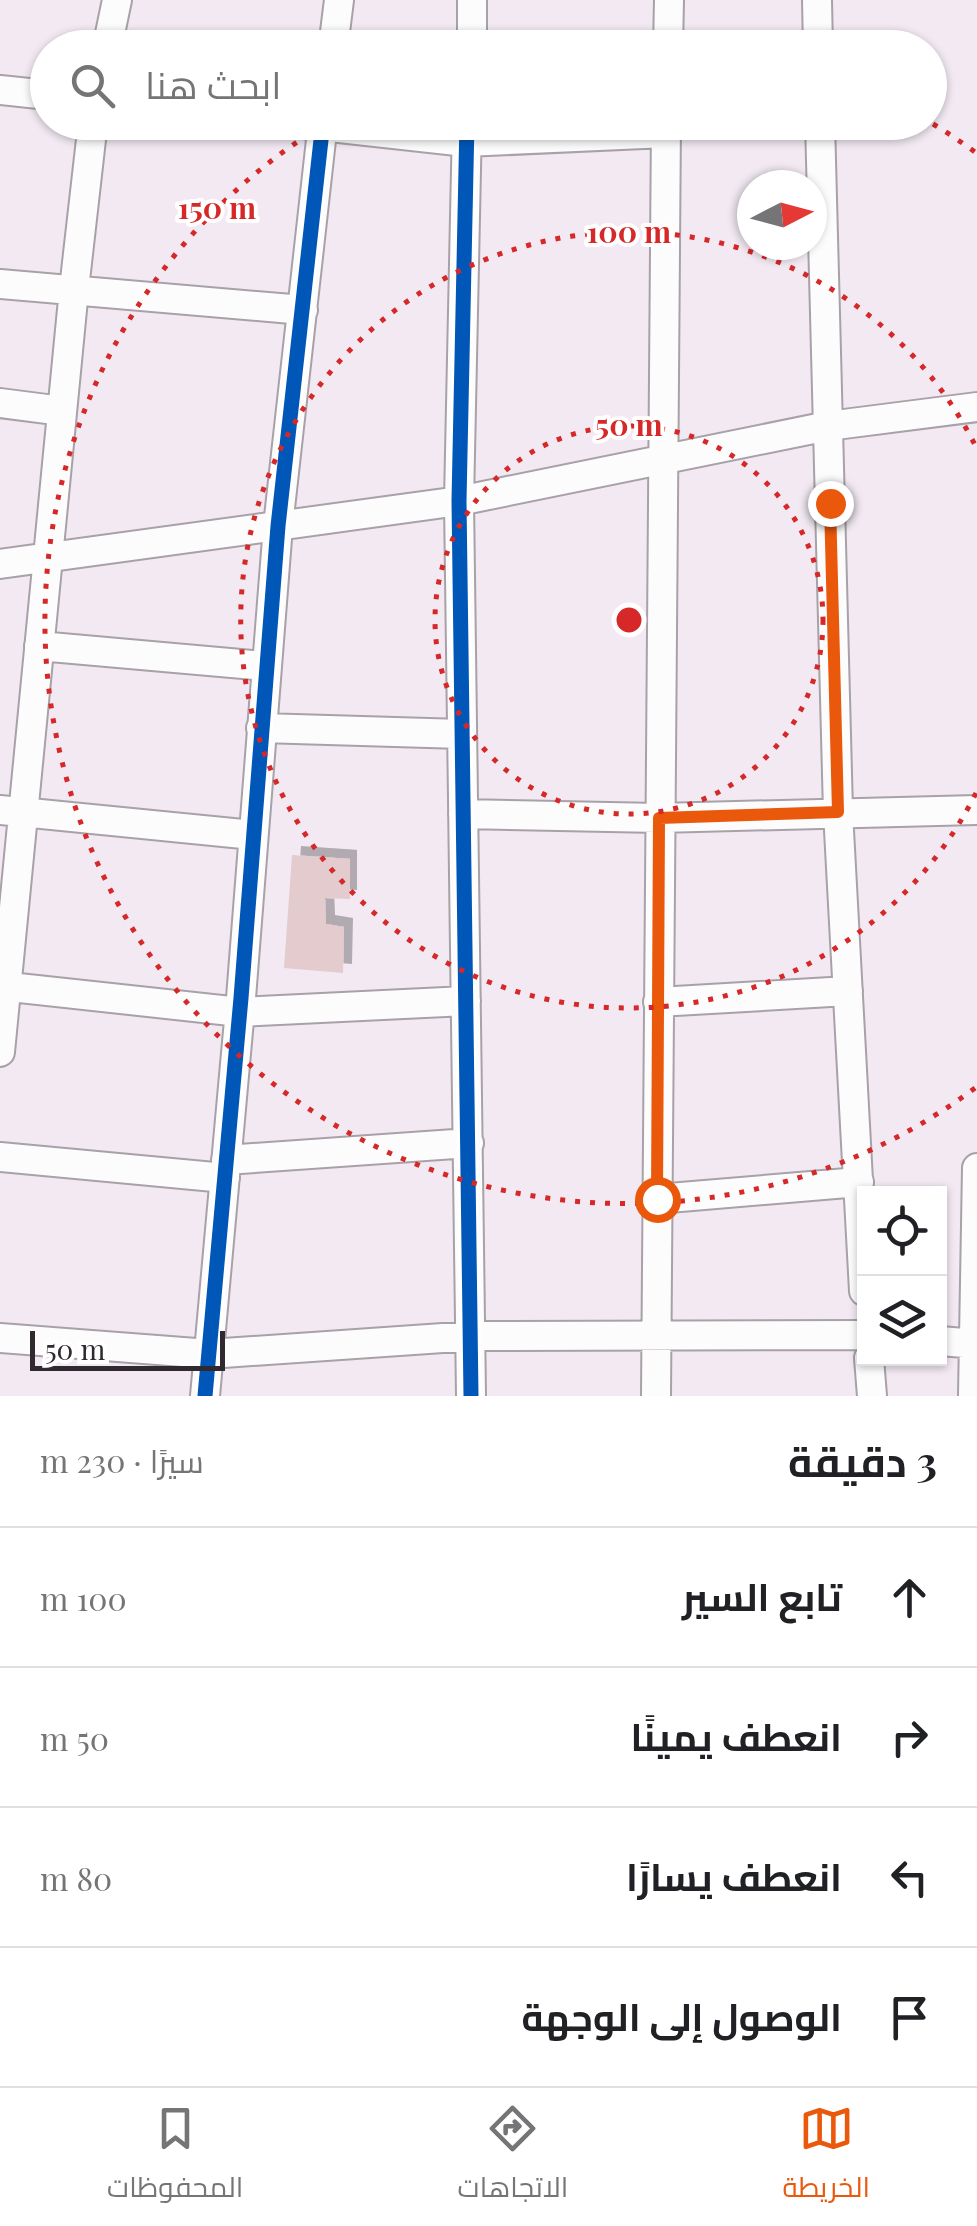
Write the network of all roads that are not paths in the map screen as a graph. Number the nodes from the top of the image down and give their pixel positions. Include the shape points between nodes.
1 (117, 0) edge
2 (339, 0) edge
3 (472, 0) edge
4 (669, 0) edge
5 (817, 0) edge
6 (111, 30) edge
7 (335, 30) edge
8 (472, 30) edge
9 (668, 30) edge
10 (818, 30) edge
11 (0, 90) edge
12 (30, 94) edge
13 (92, 140) edge
14 (321, 140) edge
15 (467, 140) edge
16 (666, 140) edge
17 (820, 140) edge
18 (0, 284) edge
19 (74, 289) junction
20 (303, 310) junction
21 (0, 403) edge
22 (977, 407) edge
23 (62, 411) junction
24 (828, 426) junction
25 (666, 459) junction
26 (460, 500) junction
27 (278, 526) junction
28 (48, 558) junction
29 (0, 564) edge
30 (39, 646) junction
31 (265, 666) junction
32 (261, 728) junction
33 (462, 734) junction
34 (977, 810) edge
35 (12, 811) edge
36 (838, 812) junction
37 (463, 814) junction
38 (659, 818) junction
39 (253, 836) junction
40 (3, 987) edge
41 (848, 991) junction
42 (466, 1001) junction
43 (658, 1002) junction
44 (240, 1012) junction
45 (0, 1052) edge
46 (468, 1142) junction
47 (0, 1157) edge
48 (977, 1168) edge
49 (226, 1169) junction
50 (858, 1182) junction
51 (657, 1199) junction
52 (863, 1276) edge
53 (656, 1335) junction
54 (857, 1335) edge
55 (472, 1336) junction
56 (0, 1338) edge
57 (947, 1342) edge
58 (975, 1344) edge
59 (209, 1354) junction
60 (870, 1366) edge
61 (205, 1396) edge
62 (471, 1396) edge
63 (656, 1396) edge
64 (872, 1396) edge
65 (973, 1396) edge

1 - 6 street
2 - 7 street
3 - 8 street
4 - 9 street
5 - 10 street
11 - 12 street
13 - 19 street
14 - 20 street
15 - 26 street
16 - 25 street
17 - 24 street
18 - 19 street
19 - 20 street
19 - 23 street
20 - 27 street
21 - 23 street
22 - 24 street
23 - 28 street
24 - 25 street
24 - 36 street
25 - 26 street
25 - 38 street
26 - 27 street
26 - 33 street
27 - 28 street
27 - 31 street
28 - 29 street
28 - 30 street
30 - 31 street
30 - 35 street
31 - 32 street
32 - 33 street
32 - 39 street
33 - 37 street
34 - 36 street
35 - 39 street
35 - 40 street
36 - 38 street
36 - 41 street
37 - 38 street
37 - 42 street
38 - 43 street
39 - 44 street
40 - 44 street
40 - 45 street
41 - 43 street
41 - 50 street
42 - 44 street
42 - 46 street
43 - 51 street
44 - 49 street
46 - 49 street
46 - 55 street
47 - 49 street
48 - 58 street
49 - 59 street
50 - 51 street
50 - 52 street
51 - 53 street
53 - 54 street
53 - 55 street
53 - 63 street
55 - 59 street
55 - 62 street
56 - 59 street
57 - 58 street
58 - 65 street
59 - 61 street
60 - 64 street

